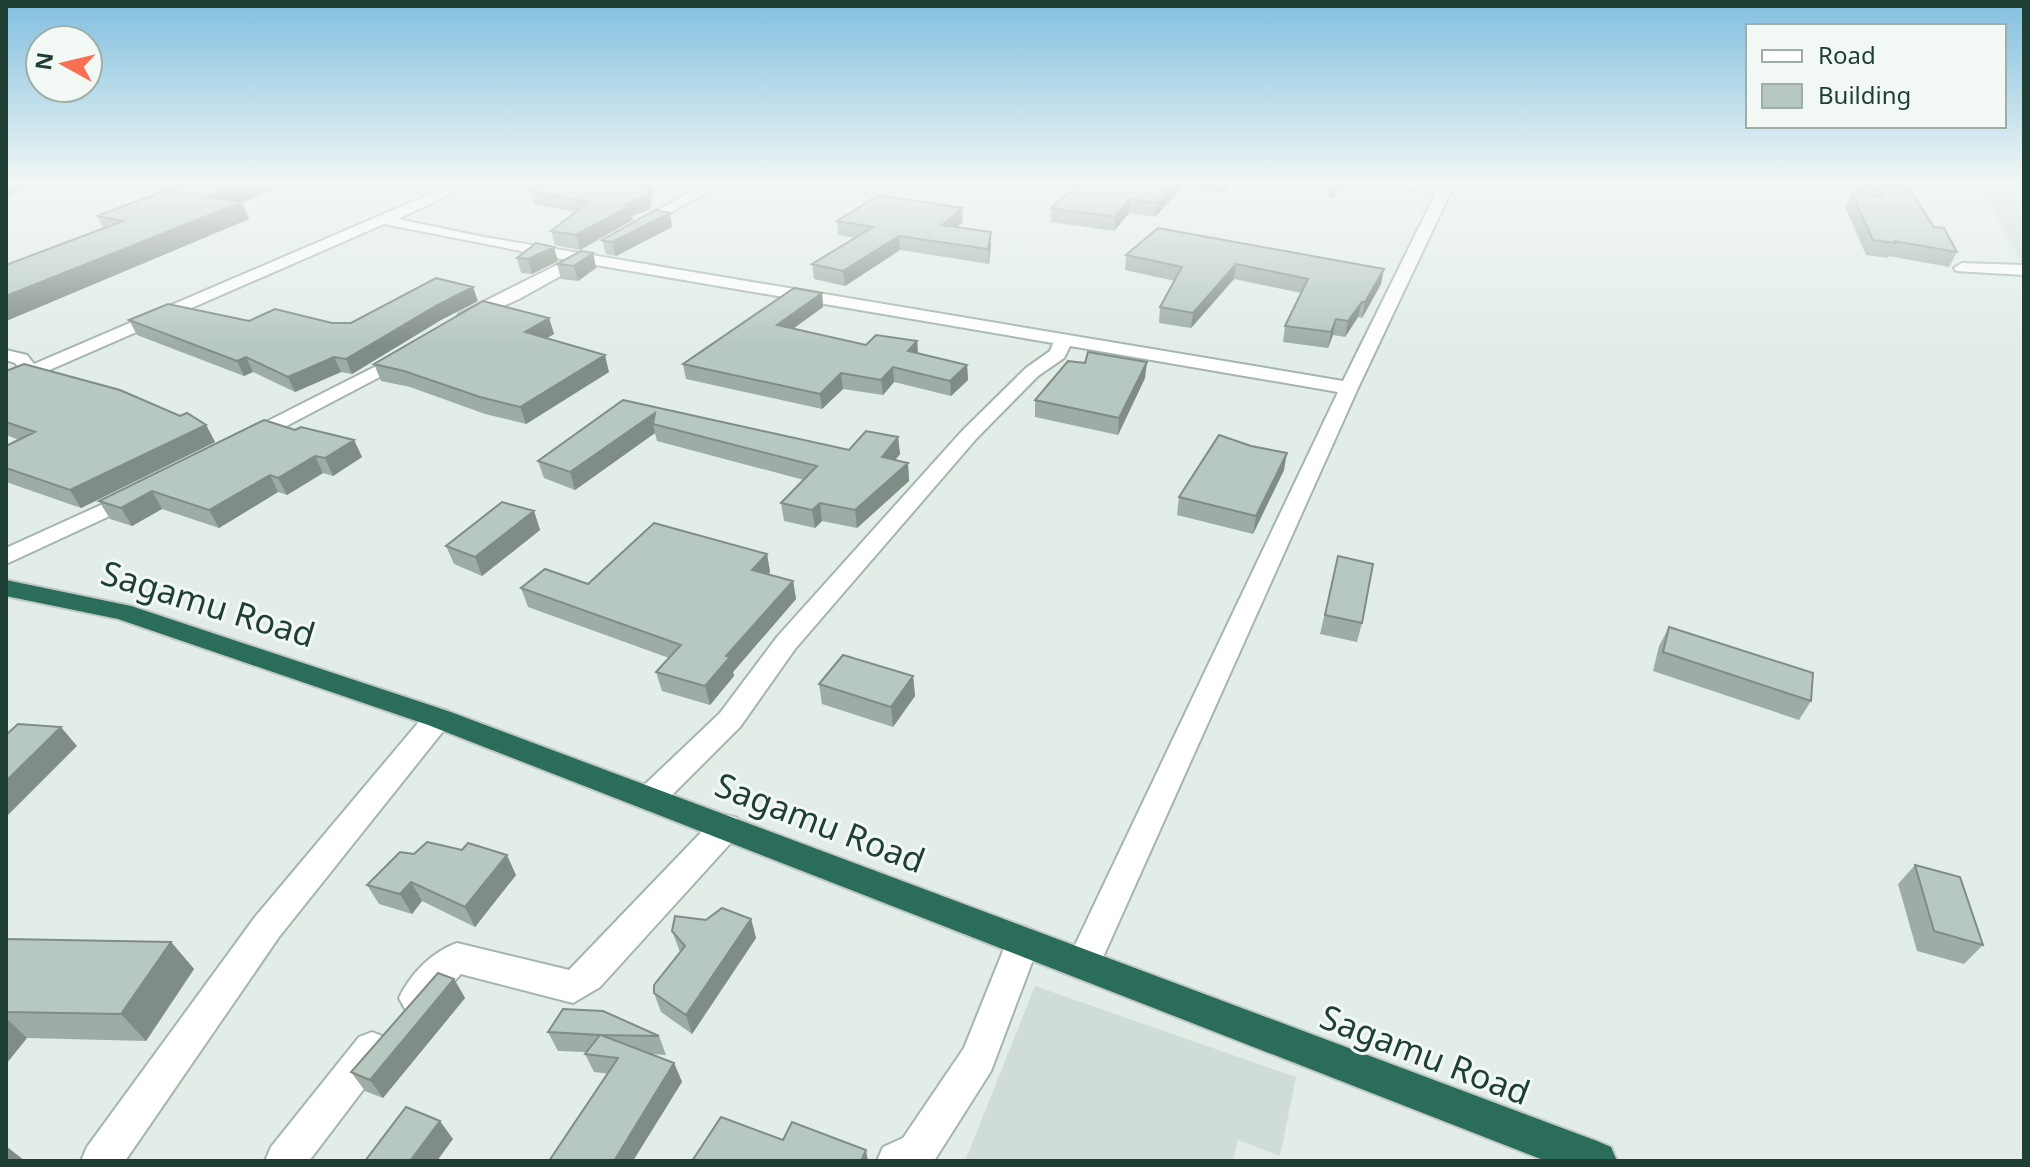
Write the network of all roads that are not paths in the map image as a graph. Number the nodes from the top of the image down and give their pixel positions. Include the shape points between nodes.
1 (344, 237) edge
2 (478, 237) edge
3 (616, 237) edge
4 (1421, 237) edge
5 (583, 257) junction
6 (1962, 268) dead end
7 (2024, 270) edge
8 (448, 327) edge
9 (1064, 338) junction
10 (421, 345) edge
11 (19, 362) edge
12 (6, 383) edge
13 (1349, 388) junction
14 (231, 447) edge
15 (150, 488) edge
16 (6, 557) edge
17 (6, 588) edge
18 (438, 718) junction
19 (650, 798) junction
20 (726, 827) junction
21 (1023, 941) junction
22 (1083, 964) junction
23 (913, 1158) edge
24 (101, 1161) edge
25 (285, 1161) edge
26 (1597, 1161) edge

1 - 11 street via 69,356
2 - 5 street
3 - 5 street
4 - 13 street
5 - 8 street
5 - 9 street
6 - 7 street
9 - 13 street
9 - 19 street via 1058,354 1032,372 969,435 786,643 730,720
10 - 14 street
11 - 12 street
13 - 22 street
15 - 16 street
17 - 18 highway, Sagamu Road via 122,612
18 - 19 highway, Sagamu Road
18 - 24 street via 267,927
19 - 20 highway, Sagamu Road
20 - 21 highway, Sagamu Road
20 - 25 street via 573,987 457,958 443,967 361,1061
21 - 22 highway, Sagamu Road
21 - 23 street via 978,1059
22 - 26 highway, Sagamu Road

